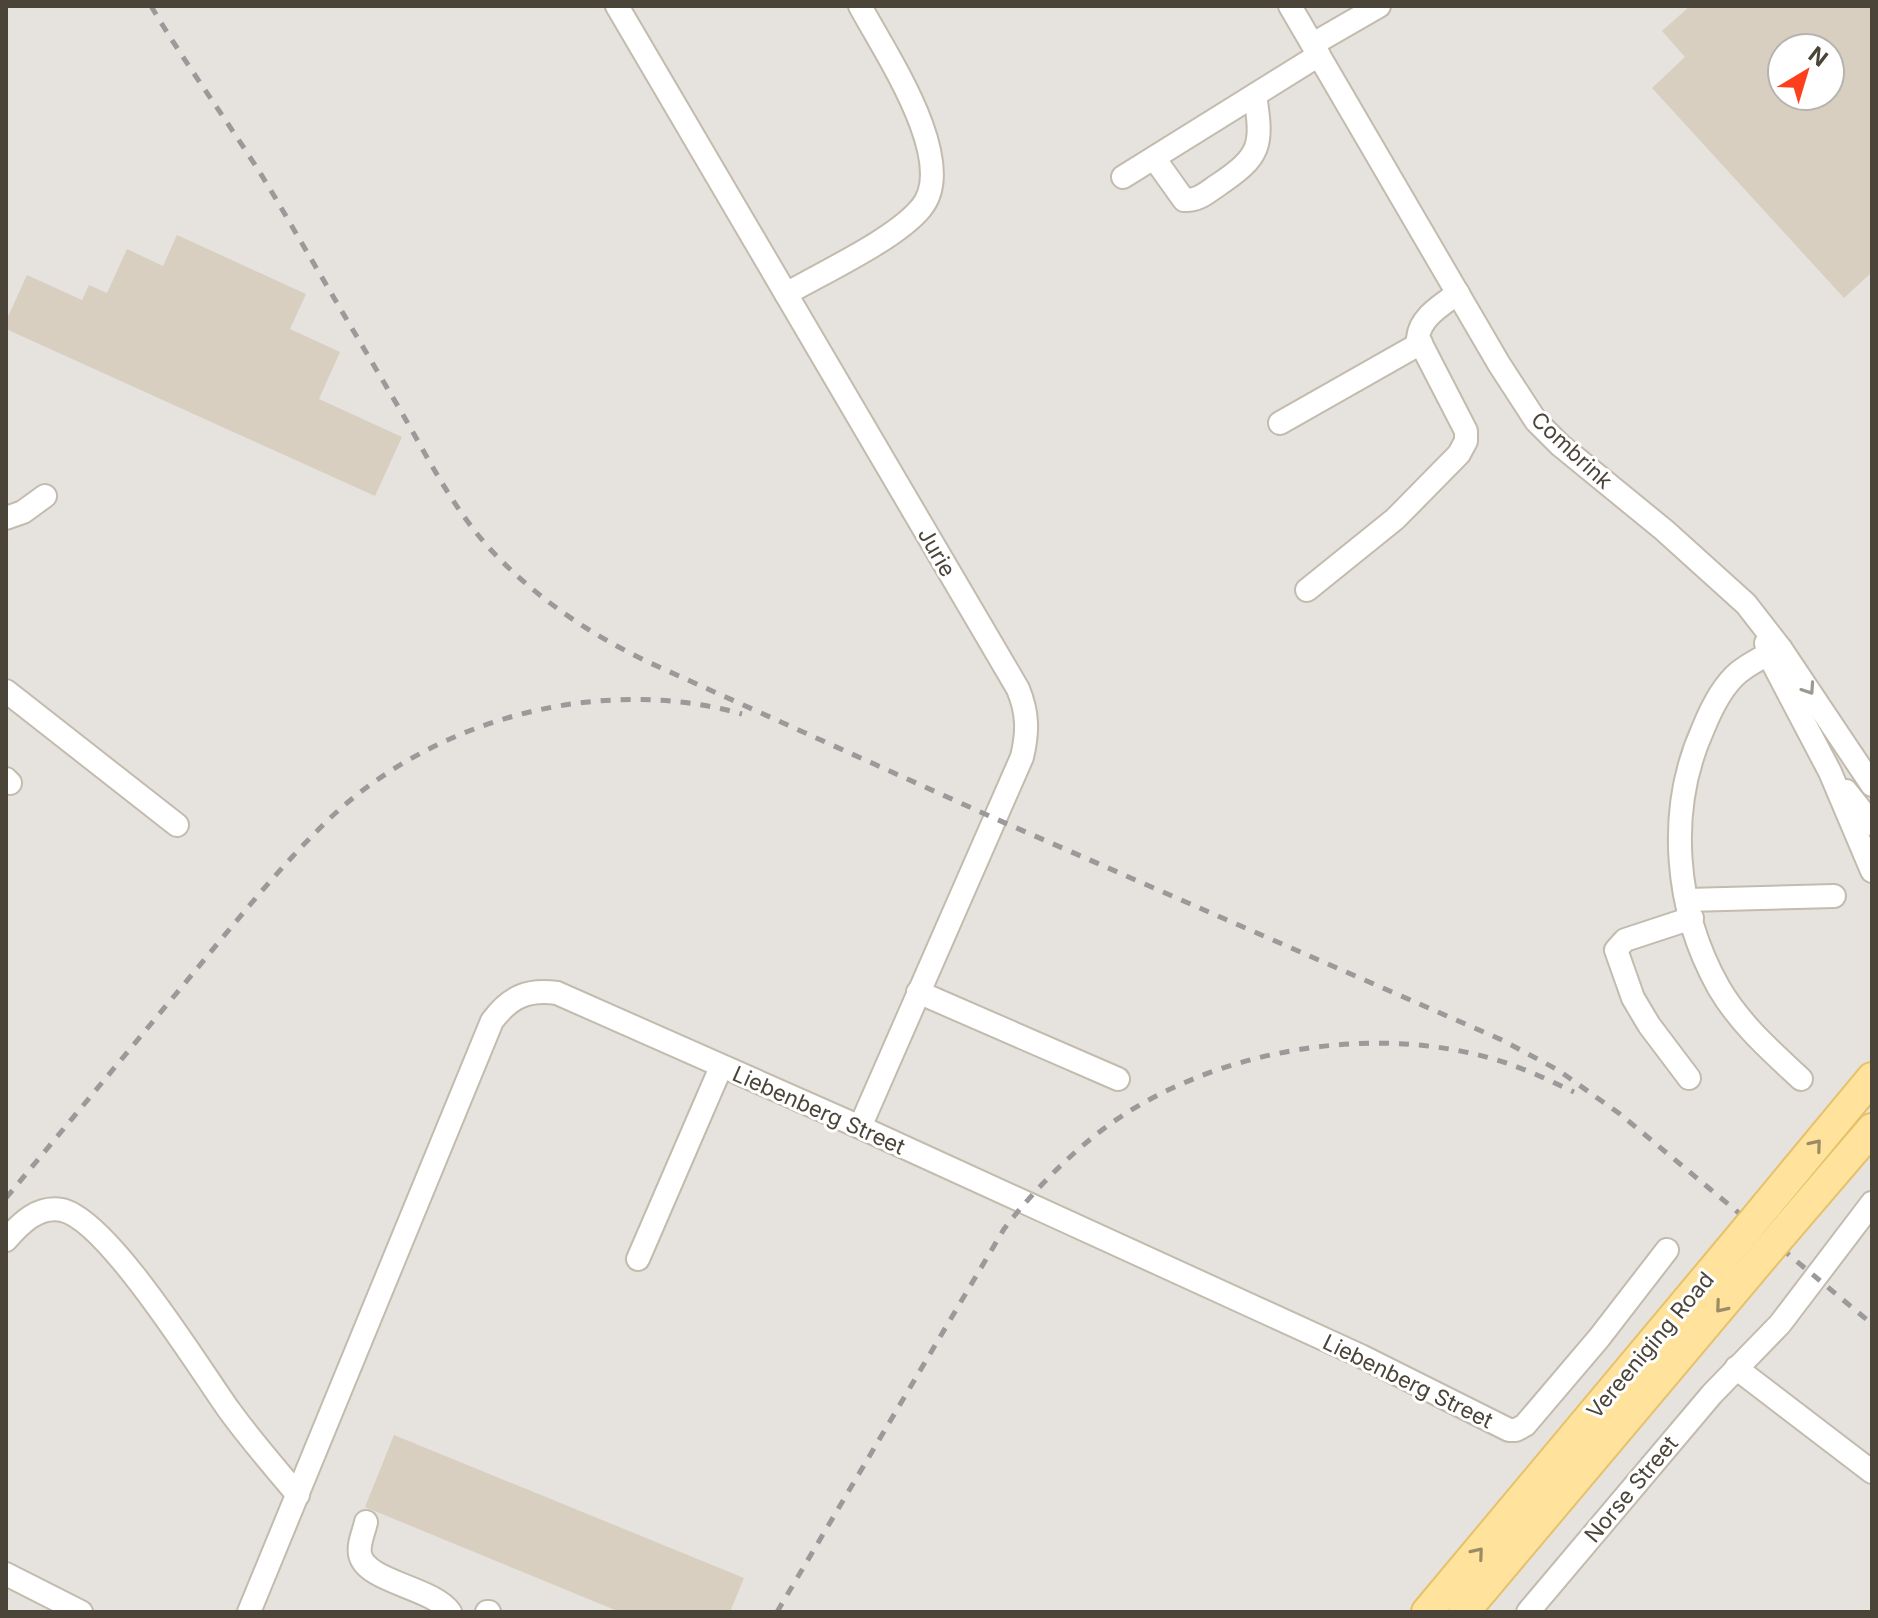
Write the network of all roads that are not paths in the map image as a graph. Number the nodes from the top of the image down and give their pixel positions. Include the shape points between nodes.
1 (617, 6) edge
2 (860, 6) edge
3 (1290, 6) edge
4 (1379, 6) edge
5 (1316, 49) junction
6 (1255, 95) junction
7 (1154, 158) junction
8 (1123, 177) dead end
9 (1458, 293) junction
10 (786, 294) junction
11 (1421, 343) junction
12 (1280, 423) dead end
13 (45, 496) dead end
14 (6, 518) edge
15 (1307, 590) dead end
16 (1775, 652) junction
17 (6, 691) edge
18 (1830, 772) junction
19 (1872, 785) edge
20 (1868, 810) edge
21 (177, 825) dead end
22 (1872, 871) edge
23 (1834, 896) dead end
24 (1690, 909) junction
25 (918, 992) junction
26 (721, 1067) junction
27 (1689, 1078) dead end
28 (1872, 1078) edge
29 (1118, 1079) dead end
30 (1801, 1079) dead end
31 (860, 1127) junction
32 (1872, 1129) edge
33 (1872, 1203) edge
34 (1769, 1234) junction
35 (6, 1240) edge
36 (1667, 1250) dead end
37 (638, 1259) dead end
38 (1736, 1368) junction
39 (1872, 1472) edge
40 (298, 1495) junction
41 (366, 1522) dead end
42 (6, 1574) edge
43 (81, 1612) edge
44 (249, 1612) edge
45 (450, 1612) edge
46 (1427, 1612) edge
47 (1464, 1612) edge
48 (1528, 1612) edge

1 - 10 street, Jurie
2 - 10 street via 925,128 934,172 922,207 890,234
3 - 5 street, Combrink
4 - 5 street
5 - 6 street
5 - 9 street, Combrink
6 - 7 street
6 - 7 street via 1260,127 1256,151 1242,168 1195,201 1184,200 1175,191
7 - 8 street
9 - 11 street via 1419,327
9 - 16 street, Combrink via 1536,421 1734,593 1763,626
10 - 25 street, Jurie via 1018,689 1026,713 1022,757
11 - 12 street
11 - 15 street via 1462,421 1466,441 1417,498
13 - 14 street
16 - 18 street
16 -> 19 street
16 - 24 street via 1736,675 1722,692 1685,776 1679,845
17 - 21 street
18 - 20 street
18 - 22 street
23 - 24 street
24 - 27 street via 1625,940 1616,950 1633,998
24 - 30 street via 1719,988 1754,1036
25 - 29 street
25 - 31 street, Jurie
26 - 31 street, Liebenberg Street
26 - 37 street
26 - 40 street, Liebenberg Street via 557,993 522,994 503,1006 492,1021
34 -> 28 main road, Vereeniging Road, bridge via 1766,1206
31 - 36 street, Liebenberg Street via 1361,1356 1509,1430 1525,1425
32 - 34 main road, Vereeniging Road
33 - 38 street, Norse Street via 1780,1324
46 -> 34 main road, Vereeniging Road
34 -> 47 main road, Vereeniging Road
35 - 40 street via 23,1220 41,1212 61,1210 83,1221 141,1283 230,1412
38 - 39 street
38 - 48 street, Norse Street
40 - 44 street, Liebenberg Street
41 - 45 street via 359,1550 363,1564
42 - 43 street

